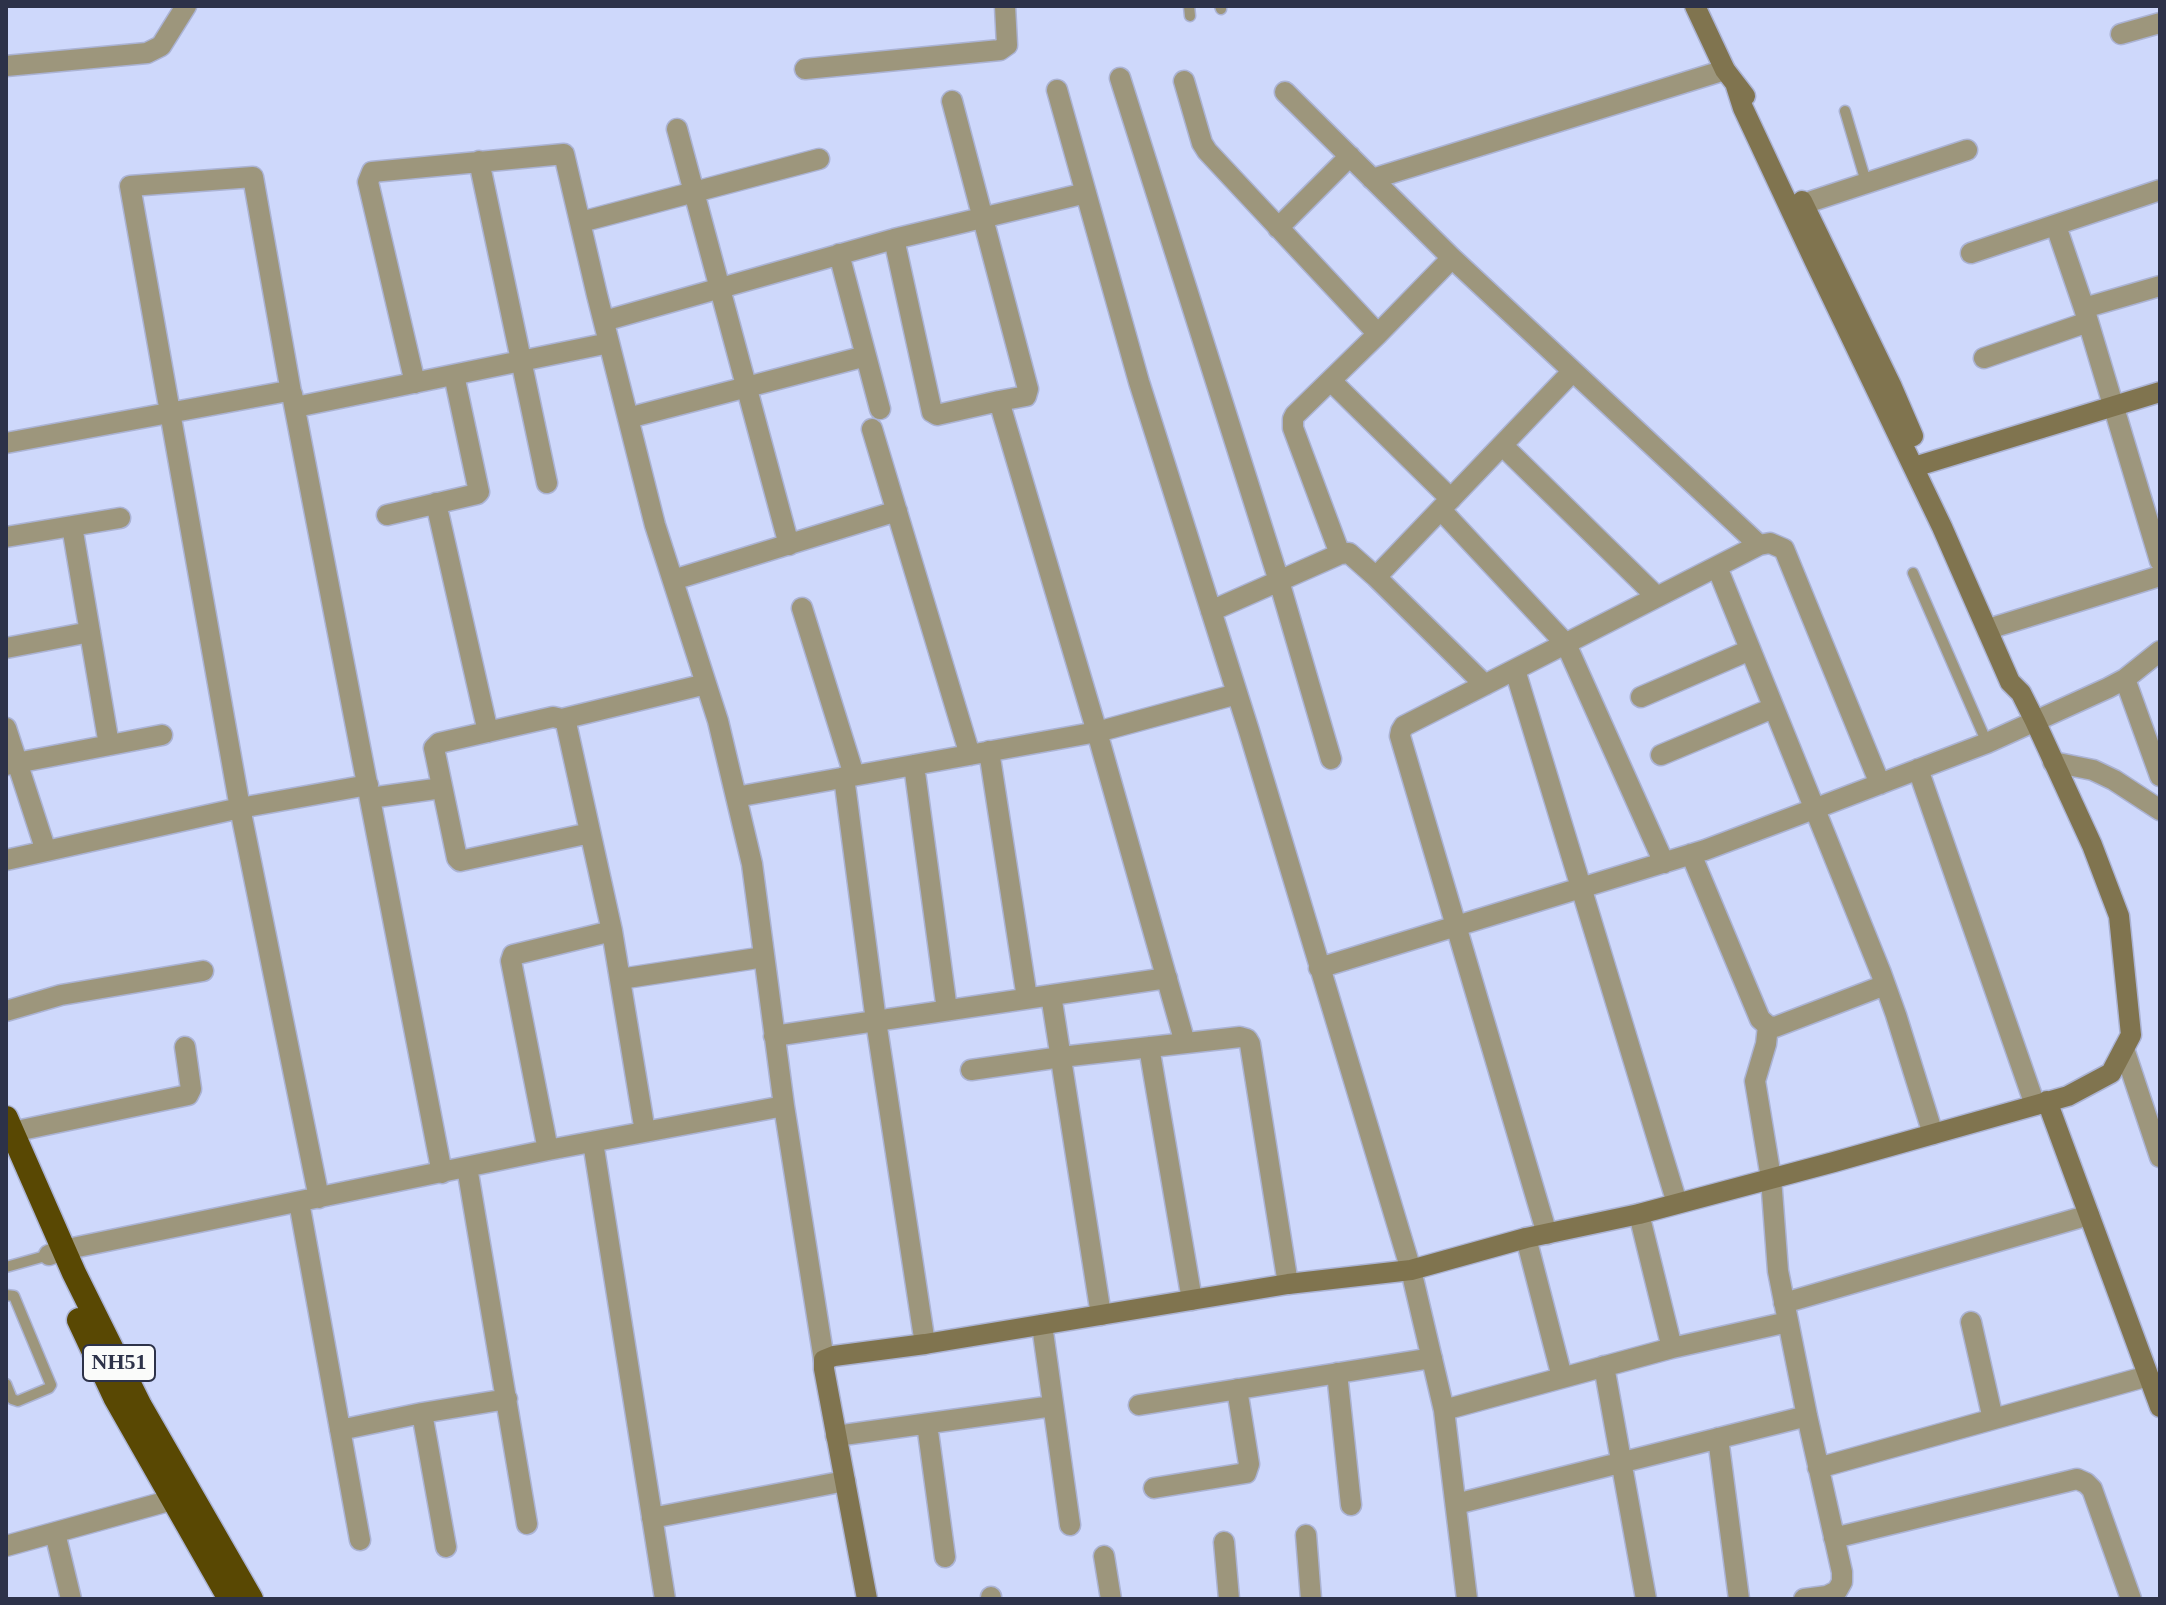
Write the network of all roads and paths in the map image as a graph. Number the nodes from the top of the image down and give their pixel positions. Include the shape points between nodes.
1 (186, 6) edge
2 (1005, 6) edge
3 (1695, 6) edge
4 (2160, 23) edge
5 (2121, 34) dead end
6 (6, 66) edge
7 (805, 69) dead end
8 (1120, 78) dead end
9 (1731, 78) junction
10 (1184, 81) dead end
11 (1057, 90) dead end
12 (1285, 92) dead end
13 (952, 101) dead end
14 (1845, 111) dead end
15 (677, 129) dead end
16 (1967, 150) dead end
17 (1350, 156) junction
18 (819, 159) dead end
19 (479, 161) junction
20 (1372, 179) junction
21 (1866, 182) junction
22 (2160, 190) edge
23 (694, 193) junction
24 (1086, 193) junction
25 (1803, 204) junction
26 (982, 218) junction
27 (581, 222) junction
28 (2056, 226) junction
29 (1278, 228) junction
30 (894, 239) junction
31 (1971, 253) dead end
32 (839, 254) junction
33 (1452, 258) junction
34 (2160, 286) edge
35 (719, 287) junction
36 (2086, 315) junction
37 (604, 321) junction
38 (1378, 334) junction
39 (609, 343) junction
40 (866, 356) junction
41 (1984, 358) dead end
42 (522, 361) junction
43 (1572, 372) junction
44 (454, 375) junction
45 (1331, 381) junction
46 (415, 383) junction
47 (746, 388) junction
48 (2160, 392) edge
49 (293, 399) junction
50 (999, 401) junction
51 (2112, 407) junction
52 (880, 409) dead end
53 (171, 413) junction
54 (628, 418) junction
55 (872, 429) dead end
56 (6, 443) edge
57 (1502, 445) junction
58 (1919, 466) junction
59 (547, 483) dead end
60 (436, 503) junction
61 (1446, 504) junction
62 (897, 511) junction
63 (387, 515) dead end
64 (120, 518) dead end
65 (72, 526) junction
66 (6, 537) edge
67 (789, 545) junction
68 (1759, 545) junction
69 (1340, 554) junction
70 (2160, 561) edge
71 (1717, 567) junction
72 (1913, 573) dead end
73 (2160, 576) edge
74 (1376, 577) junction
75 (673, 580) junction
76 (1279, 581) junction
77 (1657, 597) junction
78 (802, 608) dead end
79 (1211, 611) junction
80 (1993, 629) junction
81 (90, 632) junction
82 (1566, 644) junction
83 (6, 648) edge
84 (1750, 650) junction
85 (2160, 651) edge
86 (1515, 670) junction
87 (2125, 679) junction
88 (706, 684) junction
89 (1485, 685) junction
90 (1237, 694) junction
91 (1641, 697) dead end
92 (1773, 708) junction
93 (562, 719) junction
94 (2035, 721) junction
95 (6, 728) edge
96 (488, 732) junction
97 (1097, 732) junction
98 (162, 735) dead end
99 (1987, 743) junction
100 (109, 745) junction
101 (979, 753) junction
102 (1661, 755) dead end
103 (1331, 759) dead end
104 (2053, 762) junction
105 (12, 764) edge
106 (914, 765) junction
107 (1918, 769) junction
108 (849, 776) junction
109 (2160, 776) edge
110 (1880, 784) junction
111 (442, 788) junction
112 (369, 791) junction
113 (736, 797) junction
114 (240, 808) junction
115 (1814, 809) junction
116 (2160, 810) edge
117 (590, 833) junction
118 (46, 851) junction
119 (1691, 854) junction
120 (6, 860) edge
121 (1664, 863) junction
122 (1581, 888) junction
123 (1456, 926) junction
124 (612, 931) junction
125 (764, 957) junction
126 (1319, 968) junction
127 (203, 971) dead end
128 (1167, 978) junction
129 (620, 979) junction
130 (1885, 985) junction
131 (1051, 995) junction
132 (1027, 998) junction
133 (947, 1010) junction
134 (6, 1011) edge
135 (876, 1021) junction
136 (1768, 1026) junction
137 (774, 1036) junction
138 (1185, 1043) junction
139 (185, 1047) dead end
140 (1149, 1047) junction
141 (2124, 1049) junction
142 (1061, 1057) junction
143 (971, 1070) dead end
144 (2041, 1103) junction
145 (784, 1106) junction
146 (645, 1132) junction
147 (1933, 1134) junction
148 (8, 1135) edge
149 (593, 1142) junction
150 (548, 1150) junction
151 (2160, 1157) edge
152 (467, 1167) junction
153 (442, 1173) junction
154 (1771, 1178) junction
155 (309, 1200) junction
156 (1677, 1203) junction
157 (1639, 1214) junction
158 (2089, 1215) junction
159 (1547, 1234) junction
160 (1526, 1238) junction
161 (56, 1252) junction
162 (6, 1267) edge
163 (1411, 1270) junction
164 (1288, 1284) junction
165 (6, 1295) edge
166 (1192, 1300) junction
167 (1786, 1312) junction
168 (1101, 1315) junction
169 (1971, 1322) dead end
170 (1042, 1325) junction
171 (925, 1344) junction
172 (1672, 1348) junction
173 (1432, 1358) junction
174 (824, 1360) junction
175 (1604, 1366) junction
176 (1337, 1373) junction
177 (2148, 1376) junction
178 (1562, 1377) junction
179 (6, 1384) edge
180 (1237, 1389) junction
181 (507, 1399) junction
182 (1139, 1405) dead end
183 (1053, 1406) junction
184 (2160, 1407) edge
185 (1444, 1410) junction
186 (422, 1413) junction
187 (1807, 1416) junction
188 (1993, 1419) junction
189 (927, 1424) junction
190 (340, 1430) junction
191 (836, 1436) junction
192 (1718, 1438) junction
193 (1621, 1462) junction
194 (1818, 1468) junction
195 (845, 1481) junction
196 (1154, 1488) dead end
197 (172, 1500) junction
198 (1456, 1504) junction
199 (1351, 1505) dead end
200 (652, 1518) junction
201 (527, 1524) dead end
202 (1070, 1525) dead end
203 (55, 1533) junction
204 (1306, 1535) dead end
205 (1834, 1538) junction
206 (360, 1540) dead end
207 (1224, 1542) dead end
208 (6, 1546) edge
209 (446, 1547) dead end
210 (1104, 1556) dead end
211 (945, 1557) dead end
212 (2124, 1598) edge
213 (71, 1599) edge
214 (230, 1599) edge
215 (251, 1599) edge
216 (665, 1599) edge
217 (867, 1599) edge
218 (1111, 1599) edge
219 (1229, 1599) edge
220 (1311, 1599) edge
221 (1467, 1599) edge
222 (1646, 1599) edge
223 (1739, 1599) edge
224 (1804, 1599) edge

1 - 6 street via 161,46 147,53
2 - 7 street via 1007,45 1000,50
3 - 9 street
4 - 5 street
8 - 76 street
9 - 20 street
9 - 25 street via 1758,112
9 - 58 street via 1815,262
10 - 29 street via 1202,143
11 - 24 street
12 - 17 street
13 - 26 street
14 - 21 lane
15 - 23 street
16 - 21 street
17 - 20 street
17 - 29 street
18 - 23 street
19 - 27 street via 564,154
19 - 42 street
19 - 46 street via 380,170 369,177
20 - 33 street
21 - 25 street
22 - 28 street
23 - 27 street
23 - 35 street
24 - 26 street
24 - 79 street
25 - 58 street via 1891,385
26 - 30 street
26 - 50 street via 1028,389 1026,396
27 - 37 street
28 - 31 street
28 - 36 street
29 - 38 street
30 - 32 street
30 - 50 street via 932,412
32 - 35 street
32 - 40 street
33 - 38 street
33 - 43 street
34 - 36 street
35 - 37 street
35 - 47 street
36 - 41 street
36 - 51 street
37 - 39 street
38 - 45 street
39 - 42 street
39 - 54 street
40 - 47 street
40 - 52 street
42 - 44 street
42 - 59 street
43 - 57 street
43 - 68 street
44 - 46 street
44 - 60 street via 479,492
45 - 61 street
45 - 69 street via 1295,415 1293,428
46 - 49 street
47 - 54 street
47 - 67 street
48 - 51 street
49 - 53 street
49 - 53 street via 253,177 130,186
49 - 112 street
50 - 97 street
51 - 58 street
51 - 70 street
53 - 56 street
53 - 114 street
54 - 75 street
55 - 62 street
57 - 61 street
57 - 77 street
58 - 80 street
60 - 63 street
60 - 96 street
61 - 74 street
61 - 82 street
62 - 67 street
62 - 101 street
64 - 65 street
65 - 66 street
65 - 81 street
67 - 75 street
68 - 71 street
68 - 110 street via 1784,549
69 - 74 street via 1349,553
69 - 76 street
71 - 77 street
71 - 84 street
72 - 99 lane
73 - 80 street
74 - 89 street
75 - 88 street
76 - 79 street
76 - 103 street
77 - 82 street
78 - 108 street
79 - 90 street
80 - 94 street via 2010,682
81 - 83 street
81 - 100 street
82 - 86 street
82 - 121 street
84 - 91 street
84 - 92 street
85 - 87 street
86 - 89 street
86 - 122 street
87 - 94 street
87 - 109 street
88 - 93 street
88 - 113 street
89 - 123 street via 1404,726 1400,736
90 - 97 street
90 - 126 street
92 - 102 street
92 - 115 street
93 - 96 street
93 - 117 street
94 - 99 street
94 - 104 street
95 - 105 street
96 - 111 street via 434,748
97 - 101 street
97 - 128 street
98 - 100 street
99 - 107 street
100 - 105 street
101 - 106 street
101 - 132 street
104 - 116 street via 2093,770
104 - 141 street via 2119,916 2131,1035
105 - 118 street
106 - 108 street
106 - 133 street
107 - 110 street
107 - 144 street
108 - 113 street
108 - 135 street
110 - 115 street
111 - 112 street
111 - 117 street via 460,861
112 - 114 street
112 - 153 street
113 - 125 street via 752,864
114 - 118 street
114 - 155 street
115 - 119 street
115 - 130 street
117 - 124 street
118 - 120 street
119 - 121 street
119 - 136 street via 1760,1019
121 - 122 street
122 - 123 street
122 - 156 street
123 - 126 street
123 - 159 street
124 - 129 street
124 - 150 street via 513,955 511,961
125 - 129 street
125 - 137 street
126 - 163 street
127 - 134 street via 61,995
128 - 131 street
128 - 138 street
129 - 146 street
130 - 136 street
130 - 147 street
131 - 132 street
131 - 142 street
132 - 133 street
133 - 135 street
135 - 137 street
135 - 171 street
136 - 154 street via 1755,1081
137 - 145 street
138 - 140 street
138 - 164 street via 1240,1037 1250,1044
139 - 148 street via 188,1095
140 - 142 street
140 - 166 street
141 - 144 street via 2111,1073 2068,1096
141 - 151 street
142 - 143 street
142 - 168 street
144 - 147 street
144 - 158 street
145 - 146 street
145 - 174 street
146 - 149 street
147 - 154 street
148 - 161 highway, NH51
149 - 150 street
149 - 200 street
150 - 152 street
152 - 153 street
152 - 181 street
153 - 155 street
154 - 156 street
154 - 167 street
155 - 161 street
155 - 190 street
156 - 157 street
157 - 159 street
157 - 172 street
158 - 167 street
158 - 177 street
159 - 160 street
160 - 163 street
160 - 178 street
161 - 162 lane
161 - 197 highway, NH51 via 115,1397
161 - 215 highway, NH51
163 - 164 street
163 - 173 street
164 - 166 street
165 - 179 lane via 14,1296 51,1385 18,1401
166 - 168 street
167 - 172 street
167 - 187 street
168 - 170 street
169 - 188 street
170 - 171 street
170 - 183 street
171 - 174 street
172 - 175 street
173 - 176 street
173 - 185 street
174 - 191 street
175 - 178 street
175 - 193 street
176 - 180 street
176 - 199 street
177 - 184 street
177 - 188 street
178 - 185 street
180 - 182 street
180 - 196 street via 1246,1473
181 - 186 street
181 - 201 street
183 - 189 street
183 - 202 street
185 - 198 street
186 - 190 street
186 - 209 street
187 - 192 street
187 - 194 street
188 - 194 street
189 - 191 street
189 - 211 street
190 - 206 street
191 - 195 street
192 - 193 street
192 - 223 street
193 - 198 street
193 - 222 street
194 - 205 street
195 - 200 street
195 - 217 street
197 - 203 street
197 - 214 highway, NH51
198 - 221 street
200 - 216 street
203 - 208 street
203 - 213 street
204 - 220 street
205 - 212 street via 2077,1479 2092,1489
205 - 224 street via 1842,1582 1827,1596
207 - 219 street
210 - 218 street

